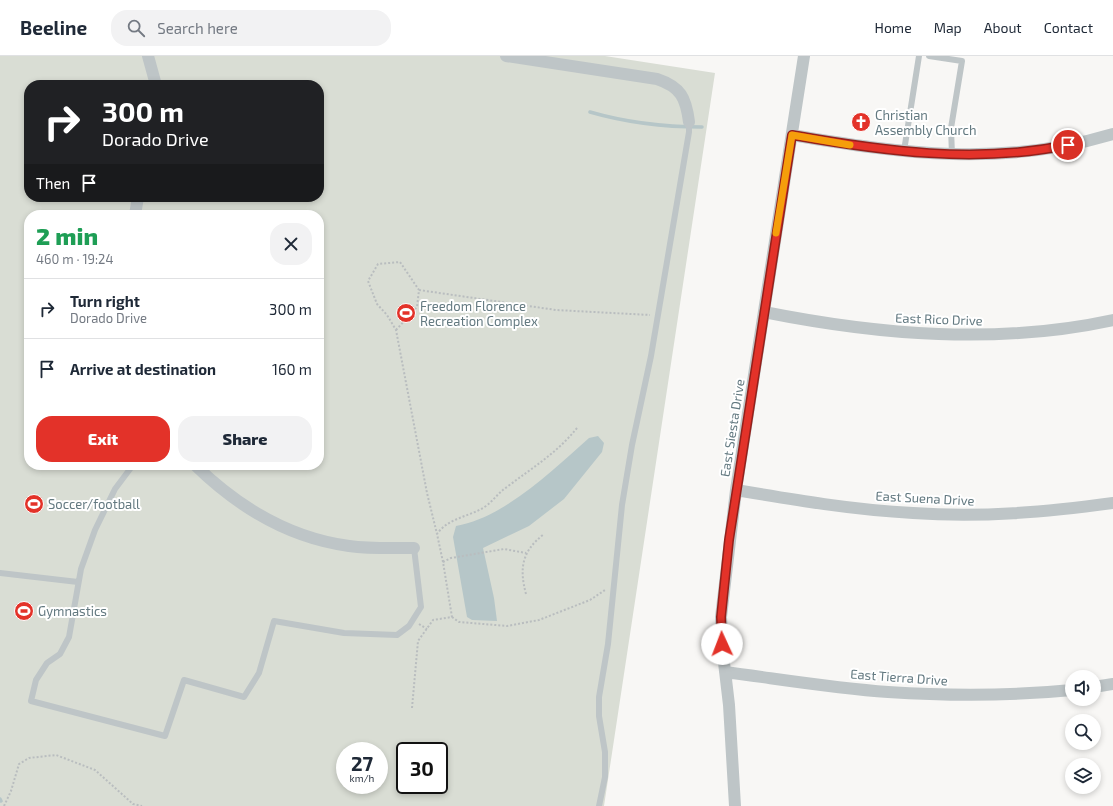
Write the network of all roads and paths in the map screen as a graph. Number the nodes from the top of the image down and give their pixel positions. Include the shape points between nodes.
1 (148, 56) edge
2 (506, 56) edge
3 (804, 56) edge
4 (919, 56) edge
5 (929, 56) edge
6 (551, 59) edge
7 (155, 80) edge
8 (689, 127) joint
9 (1113, 134) edge
10 (792, 135) junction
11 (904, 152) junction
12 (952, 155) junction
13 (419, 290) junction
14 (764, 312) junction
15 (657, 315) junction
16 (1113, 320) edge
17 (396, 330) junction
18 (577, 428) dead end
19 (129, 470) edge
20 (201, 470) edge
21 (736, 490) junction
22 (1113, 503) edge
23 (437, 534) junction
24 (544, 534) dead end
25 (414, 548) joint
26 (526, 553) junction
27 (443, 562) junction
28 (0, 573) edge
29 (78, 582) junction
30 (615, 584) junction
31 (526, 594) dead end
32 (452, 617) junction
33 (725, 672) junction
34 (1113, 684) edge
35 (1101, 686) edge
36 (1065, 690) edge
37 (412, 708) dead end
38 (4, 806) edge
39 (142, 806) edge
40 (599, 806) edge
41 (735, 806) edge

1 - 7 street
2 - 6 street
3 - 10 street, East Siesta Drive
4 - 11 lane
5 - 12 lane via 962,61 951,128
6 - 8 street via 669,83 680,92 687,105
8 - 15 lane
9 - 12 street via 1032,152
10 - 11 street
10 - 14 street, East Siesta Drive
11 - 12 street
13 - 15 path via 556,310
13 - 17 path via 417,308
13 - 17 path via 400,262 378,264 368,281 377,304
14 - 16 street, East Rico Drive via 859,327 928,334 1026,333
14 - 21 street, East Siesta Drive
15 - 30 lane via 622,505
17 - 23 path
18 - 23 path via 554,453 505,488 487,505 475,513 442,526
19 - 29 lane via 115,489 95,530
20 - 25 street via 236,501 276,524 300,534 349,546
21 - 22 street, East Suena Drive via 915,514 1037,513
21 - 33 street, East Siesta Drive via 721,617
23 - 27 path
24 - 26 path
25 - 29 lane via 421,607 409,626 397,635 382,635 274,621 259,673 244,698 184,680 165,736 31,701 36,680 47,663 60,654 69,637
26 - 27 path via 504,549 450,558
26 - 31 path via 522,570
27 - 32 path
28 - 29 lane
30 - 32 path via 590,600 539,620 507,626 459,622
30 - 40 lane via 599,696 599,716 605,752 605,777
32 - 37 path via 434,620 418,641
33 - 36 street, East Tierra Drive via 840,687 925,694
33 - 41 street, East Siesta Drive
34 - 35 street
38 - 39 path via 19,764 29,758 56,755 95,770 133,804

